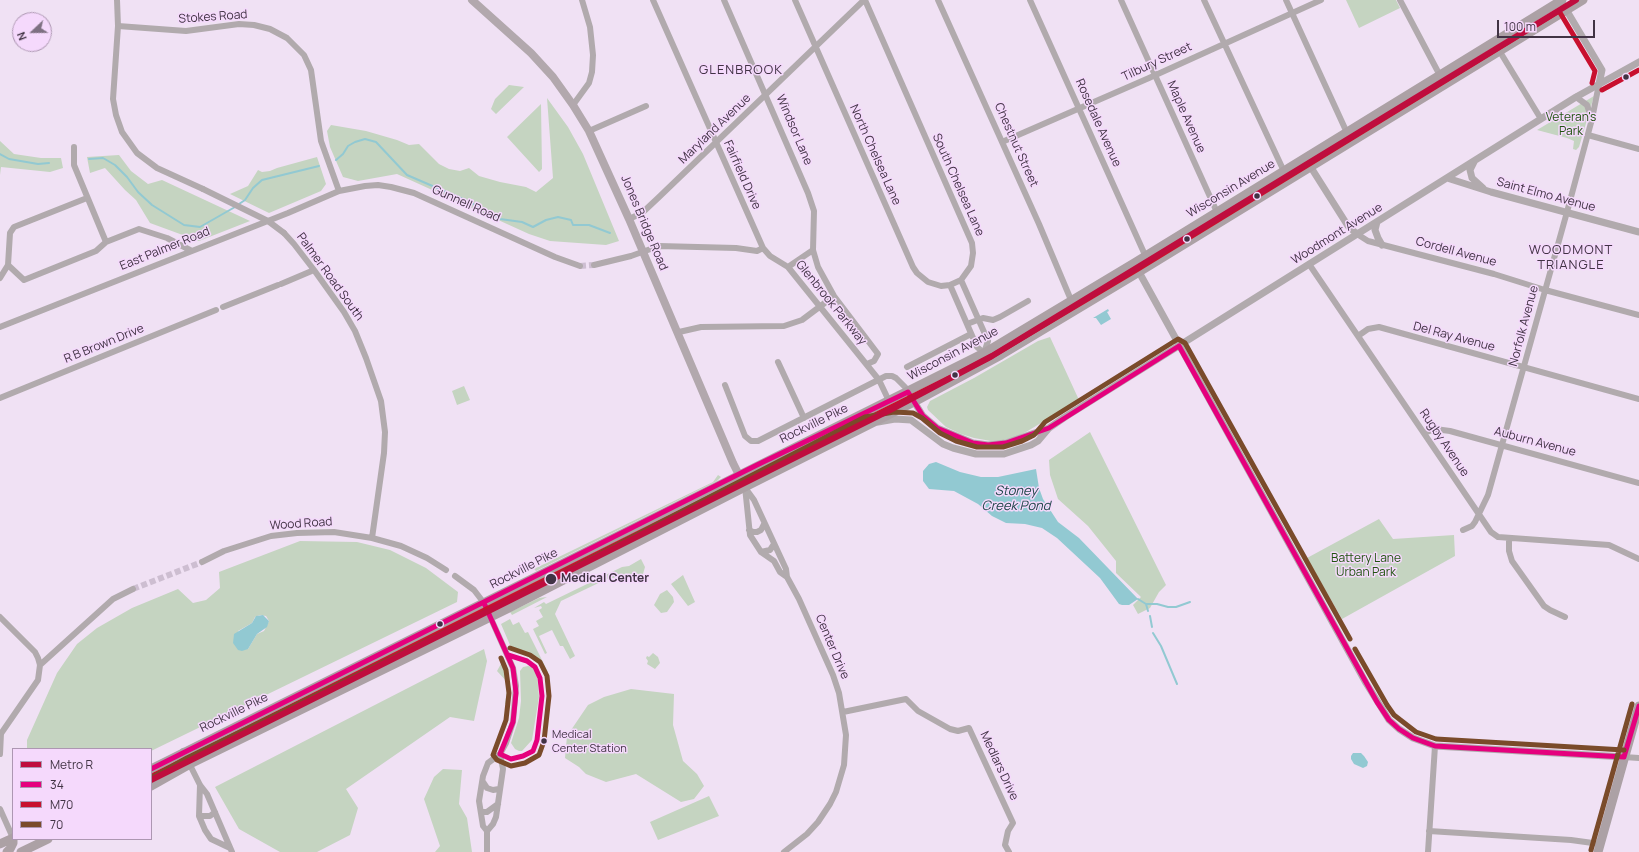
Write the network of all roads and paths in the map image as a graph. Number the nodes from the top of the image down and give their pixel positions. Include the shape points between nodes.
1 (117, 0) edge
2 (582, 0) edge
3 (653, 0) edge
4 (724, 0) edge
5 (795, 0) edge
6 (864, 0) edge
7 (938, 0) edge
8 (1030, 0) edge
9 (1121, 0) edge
10 (1204, 0) edge
11 (1286, 0) edge
12 (1320, 0) edge
13 (1400, 0) edge
14 (1561, 0) edge
15 (1583, 0) edge
16 (477, 2) edge
17 (1566, 10) junction
18 (1292, 13) junction
19 (118, 26) junction
20 (1494, 42) junction
21 (1223, 43) junction
22 (816, 48) junction
23 (1499, 52) junction
24 (1639, 62) edge
25 (1440, 74) junction
26 (1155, 75) junction
27 (1599, 84) junction
28 (1445, 85) junction
29 (766, 94) junction
30 (1576, 97) junction
31 (573, 105) junction
32 (646, 106) dead end
33 (1079, 108) junction
34 (1541, 119) junction
35 (1592, 119) junction
36 (589, 131) junction
37 (1347, 132) junction
38 (1588, 135) junction
39 (1002, 142) junction
40 (1352, 142) junction
41 (716, 144) junction
42 (74, 147) dead end
43 (1639, 149) edge
44 (1305, 158) junction
45 (1475, 160) junction
46 (1311, 167) junction
47 (1284, 170) junction
48 (1447, 178) junction
49 (1288, 180) junction
50 (1486, 190) junction
51 (339, 191) junction
52 (87, 198) junction
53 (1217, 211) junction
54 (1567, 212) junction
55 (630, 218) junction
56 (1221, 221) junction
57 (1377, 222) junction
58 (1639, 232) edge
59 (1357, 234) junction
60 (106, 242) junction
61 (1382, 245) junction
62 (763, 248) junction
63 (190, 250) junction
64 (814, 250) junction
65 (642, 251) junction
66 (1145, 256) junction
67 (1134, 263) junction
68 (1309, 264) junction
69 (8, 265) junction
70 (594, 265) tunnel mouth
71 (580, 266) tunnel mouth
72 (788, 267) junction
73 (314, 270) junction
74 (1139, 272) junction
75 (0, 278) edge
76 (961, 280) junction
77 (950, 285) junction
78 (1545, 290) junction
79 (834, 296) junction
80 (1071, 300) junction
81 (1028, 301) dead end
82 (223, 307) dead end
83 (820, 307) junction
84 (216, 310) dead end
85 (1076, 311) junction
86 (1639, 315) edge
87 (978, 319) junction
88 (967, 324) junction
89 (0, 327) edge
90 (679, 332) junction
91 (971, 334) junction
92 (1358, 336) junction
93 (1179, 346) junction
94 (984, 353) junction
95 (989, 361) junction
96 (778, 362) dead end
97 (867, 364) junction
98 (907, 367) dead end
99 (1524, 367) junction
100 (879, 380) junction
101 (725, 385) dead end
102 (908, 392) junction
103 (0, 398) edge
104 (1639, 399) edge
105 (888, 402) junction
106 (914, 402) junction
107 (804, 418) junction
108 (868, 424) junction
109 (1049, 428) junction
110 (1424, 433) junction
111 (1503, 444) junction
112 (739, 474) junction
113 (1639, 483) edge
114 (745, 487) junction
115 (1479, 514) junction
116 (764, 524) junction
117 (749, 530) junction
118 (1463, 530) dead end
119 (372, 538) junction
120 (1509, 538) junction
121 (774, 544) junction
122 (761, 552) junction
123 (1639, 558) edge
124 (202, 562) tunnel mouth
125 (446, 570) dead end
126 (455, 576) dead end
127 (787, 577) junction
128 (133, 590) tunnel mouth
129 (484, 603) junction
130 (0, 617) edge
131 (491, 617) junction
132 (1565, 617) dead end
133 (40, 665) junction
134 (1639, 706) edge
135 (843, 712) junction
136 (0, 735) edge
137 (1436, 746) junction
138 (183, 751) junction
139 (0, 754) edge
140 (500, 754) junction
141 (1624, 757) junction
142 (1639, 758) edge
143 (190, 764) junction
144 (152, 768) edge
145 (482, 782) junction
146 (152, 785) edge
147 (200, 785) junction
148 (499, 789) junction
149 (498, 804) junction
150 (0, 809) edge
151 (215, 812) junction
152 (481, 812) junction
153 (199, 816) junction
154 (223, 829) junction
155 (488, 831) junction
156 (1429, 831) junction
157 (12, 836) edge
158 (12, 838) edge
159 (13, 840) edge
160 (46, 840) edge
161 (214, 840) junction
162 (0, 844) edge
163 (1599, 848) edge
164 (231, 850) edge
165 (7, 852) edge
166 (21, 852) edge
167 (487, 852) edge
168 (784, 852) edge
169 (1009, 852) edge
170 (1428, 852) edge

1 - 19 street, Palmer Road South
2 - 31 street via 590,27 592,72 589,83
3 - 41 street, Fairfield Drive
4 - 29 street, Windsor Lane
5 - 22 street, North Chelsea Lane
6 - 22 street, Maryland Avenue
6 - 76 street, South Chelsea Lane via 972,242 971,266
7 - 39 street, Chestnut Street
8 - 33 street, Rosedale Avenue
9 - 26 street, Maple Avenue
10 - 21 street
11 - 18 street
12 - 18 street, Tilbury Street
13 - 25 street
14 - 17 street, Norfolk Avenue
14 - 20 main road, Wisconsin Avenue
15 - 17 main road, Wisconsin Avenue
16 - 31 main road, Jones Bridge Road via 530,53
17 - 23 main road, Wisconsin Avenue
17 - 27 street, Norfolk Avenue via 1602,70
18 - 21 street, Tilbury Street
18 - 37 street
19 - 51 street, Stokes Road via 186,31 239,24 254,25 270,29 289,40 304,55 311,70 321,141
19 - 73 street, Palmer Road South, bridge via 113,83 114,107 122,132 137,153 168,174 268,221 284,233
20 - 23 street
20 - 25 main road, Wisconsin Avenue
21 - 26 street, Tilbury Street
21 - 47 street
22 - 29 street, Maryland Avenue
22 - 77 street, North Chelsea Lane via 913,267 928,282 941,286
23 - 28 main road, Wisconsin Avenue
23 - 34 street
24 - 27 street, Woodmont Avenue
25 - 28 street
25 - 37 main road, Wisconsin Avenue
26 - 33 street, Tilbury Street
26 - 53 street, Maple Avenue
27 - 30 street, Woodmont Avenue
27 - 35 street, Norfolk Avenue
28 - 40 main road, Wisconsin Avenue
29 - 41 street, Maryland Avenue
29 - 64 street, Windsor Lane via 811,199 815,226
30 - 34 street, Woodmont Avenue
30 - 35 street via 1586,105
31 - 36 main road, Jones Bridge Road
32 - 36 street
33 - 39 street, Tilbury Street
33 - 66 street, Rosedale Avenue
34 - 45 street, Woodmont Avenue
35 - 38 street, Norfolk Avenue
36 - 55 main road, Jones Bridge Road
37 - 40 street
37 - 44 main road, Wisconsin Avenue
38 - 43 street
38 - 54 street, Norfolk Avenue
39 - 80 street, Chestnut Street
40 - 46 main road, Wisconsin Avenue
41 - 55 street, Maryland Avenue via 642,213
41 - 62 street, Fairfield Drive
42 - 52 street via 74,165
44 - 46 street, Cordell Avenue
44 - 47 main road, Wisconsin Avenue
45 - 48 street, Woodmont Avenue
45 - 50 street via 1470,170 1472,178
46 - 49 main road, Wisconsin Avenue
46 - 59 street, Cordell Avenue via 1348,226
47 - 49 street
47 - 53 main road, Wisconsin Avenue
48 - 50 street, Saint Elmo Avenue
48 - 57 street, Woodmont Avenue
49 - 56 main road, Wisconsin Avenue
50 - 54 street, Saint Elmo Avenue
51 - 63 street, East Palmer Road
51 - 71 street, Gunnell Road via 378,185 414,193
52 - 60 street
52 - 69 street via 14,227 10,233
53 - 56 street, Maple Avenue
53 - 66 main road, Wisconsin Avenue
54 - 58 street, Saint Elmo Avenue
54 - 78 street, Norfolk Avenue
55 - 65 main road, Jones Bridge Road
56 - 74 main road, Wisconsin Avenue
57 - 59 street, Woodmont Avenue
57 - 61 street via 1375,230
59 - 61 street, Cordell Avenue
59 - 68 street, Woodmont Avenue
60 - 63 street via 139,229 167,238
60 - 69 street via 96,251 24,280
61 - 78 street, Cordell Avenue
62 - 65 street via 757,251 659,246
62 - 72 street, Glenbrook Parkway via 770,256
63 - 89 street, East Palmer Road
64 - 72 street
64 - 79 street, Windsor Lane via 821,273
65 - 70 street
65 - 90 main road, Jones Bridge Road
66 - 67 main road, Wisconsin Avenue
67 - 74 street
67 - 80 main road, Wisconsin Avenue
68 - 92 street, Rugby Avenue
68 - 93 street, Woodmont Avenue
69 - 75 street
72 - 83 street, Glenbrook Parkway
73 - 82 street
73 - 119 street, Palmer Road South via 355,331 381,401 385,432 384,453
74 - 85 main road, Wisconsin Avenue
74 - 93 street
76 - 77 street
76 - 87 street
77 - 88 street
78 - 86 street, Cordell Avenue
78 - 99 street, Norfolk Avenue
79 - 83 street
79 - 97 street, Windsor Lane via 878,354 874,361
80 - 85 main road
80 - 94 main road, Wisconsin Avenue
81 - 87 street via 993,320
83 - 90 street via 802,320 784,326 701,327
83 - 97 street, Glenbrook Parkway
84 - 103 street, R B Brown Drive
85 - 95 main road, Wisconsin Avenue
87 - 88 street
87 - 94 street via 988,341
88 - 91 street
90 - 112 main road, Jones Bridge Road
91 - 94 street via 977,347
91 - 98 street
92 - 99 street, Del Ray Avenue via 1368,329 1379,327
92 - 110 street, Rugby Avenue
93 - 109 street, Woodmont Avenue
93 - 137 street via 1381,709 1399,729
94 - 95 main road
94 - 102 main road, Wisconsin Avenue
95 - 106 main road, Wisconsin Avenue
96 - 107 street
97 - 100 street, Glenbrook Parkway
99 - 104 street, Del Ray Avenue
99 - 111 street, Norfolk Avenue
100 - 102 street via 892,376 900,381
100 - 105 street, Glenbrook Parkway
100 - 107 street
101 - 107 street via 745,436 750,441 758,441
102 - 105 main road, Rockville Pike
102 - 106 street, Woodmont Avenue
105 - 112 main road, Rockville Pike
106 - 108 main road, Rockville Pike
106 - 109 street, Woodmont Avenue via 923,416 937,428 973,443 1006,443
108 - 109 street, Woodmont Avenue via 895,419 910,420 953,448 990,455 1004,454 1031,445
108 - 114 main road, Rockville Pike
110 - 111 street, Auburn Avenue via 1442,429
110 - 115 street, Rugby Avenue
111 - 113 street, Auburn Avenue
111 - 115 street, Norfolk Avenue via 1488,495
112 - 114 main road, Jones Bridge Road
112 - 129 main road, Rockville Pike
114 - 116 street, Center Drive via 754,500
114 - 117 street, Center Drive
114 - 131 main road, Rockville Pike
115 - 118 street, Norfolk Avenue via 1472,526
115 - 120 street, Rugby Avenue via 1495,536
116 - 117 street via 757,532
116 - 121 street, Center Drive
117 - 122 street, Center Drive
119 - 124 street, Wood Road via 334,532 271,536 224,551
119 - 125 street, Wood Road via 411,550
120 - 123 street, Rugby Avenue via 1609,545
120 - 132 street via 1512,561 1544,606
121 - 122 street via 770,550
121 - 127 street, Center Drive via 786,569
122 - 127 street, Center Drive via 774,561 780,572
126 - 129 street via 474,590
127 - 135 street, Center Drive via 833,675
128 - 133 street via 113,599
129 - 131 street
129 - 138 main road, Rockville Pike
130 - 133 street via 34,652
131 - 140 street via 513,668 516,686 513,722
131 - 143 main road, Rockville Pike
133 - 136 street via 38,680
134 - 141 main road
135 - 168 street, Center Drive via 846,750 836,792 818,822
135 - 169 street, Medlars Drive via 906,699 918,711 950,730 969,728 1013,823 1008,830 1005,845
136 - 139 street
137 - 141 street
137 - 156 street
138 - 143 street
138 - 144 main road, Rockville Pike
140 - 145 street via 488,763
140 - 148 street via 503,769
141 - 142 street
141 - 163 main road
143 - 146 main road, Rockville Pike
143 - 147 street
145 - 148 street via 487,788
145 - 152 street via 479,801
147 - 151 street via 208,794
147 - 153 street
148 - 149 street
149 - 152 street via 487,812
149 - 155 street via 496,817
150 - 157 street
151 - 153 street via 210,816
151 - 154 street
152 - 155 street via 482,826
153 - 161 street via 205,830
154 - 161 street
154 - 164 street
155 - 167 street
156 - 163 street via 1572,840
156 - 170 street
158 - 162 main road
159 - 165 main road
160 - 166 main road
161 - 164 street

